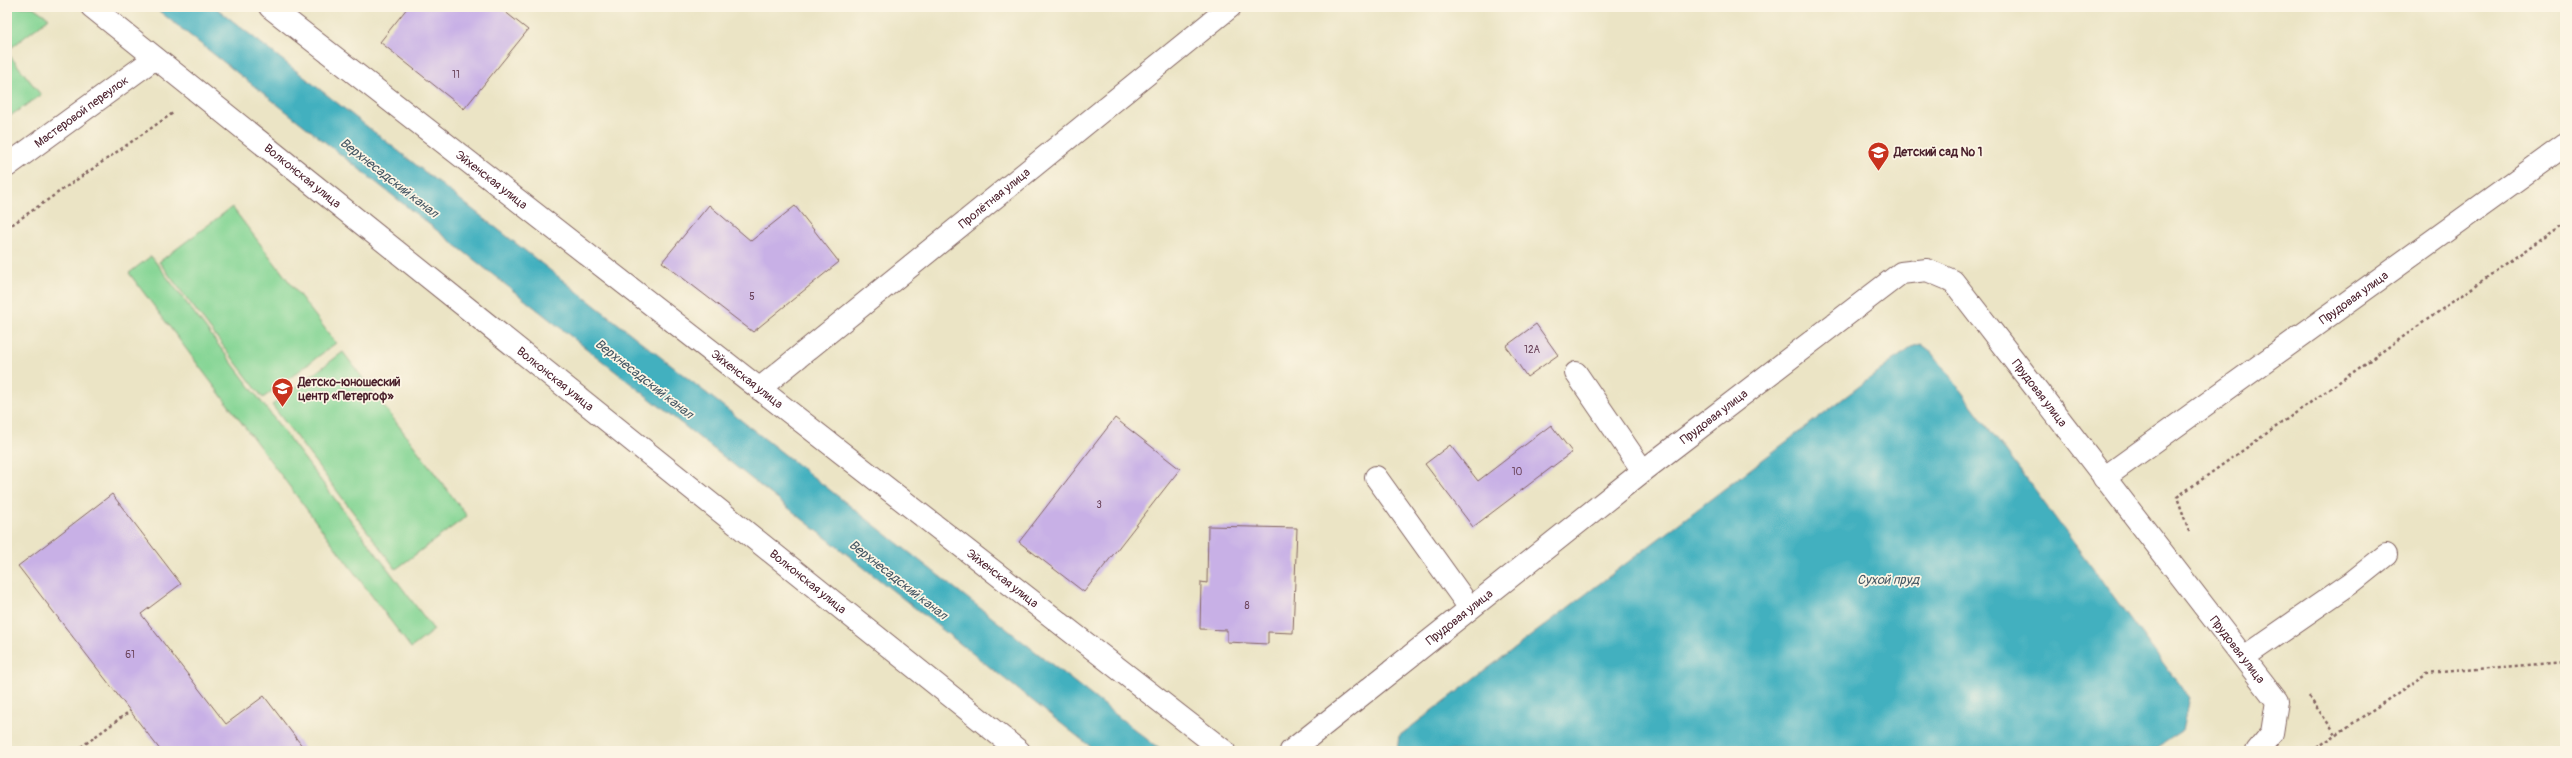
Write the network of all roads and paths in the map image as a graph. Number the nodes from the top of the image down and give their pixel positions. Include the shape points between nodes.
1 (92, 7) edge
2 (270, 7) edge
3 (1230, 7) edge
4 (155, 58) junction
5 (200, 94) junction
6 (2565, 145) edge
7 (7, 166) edge
8 (2565, 222) edge
9 (7, 228) edge
10 (1576, 373) dead end
11 (759, 389) junction
12 (1643, 471) junction
13 (1376, 477) dead end
14 (2104, 478) junction
15 (2177, 497) dead end
16 (2386, 555) dead end
17 (1470, 608) junction
18 (2244, 657) junction
19 (2565, 662) edge
20 (130, 711) dead end
21 (81, 747) dead end
22 (1019, 751) edge
23 (1224, 751) edge
24 (1291, 751) edge
25 (2257, 751) edge
26 (2312, 751) edge

1 - 4 street, Волконская улица
2 - 11 street, Эйхенская улица
3 - 11 street, Пролётная улица
4 - 5 street, Волконская улица
4 - 7 street, Мастеровой переулок
5 - 9 path
5 - 22 street, Волконская улица
6 - 14 street, Прудовая улица
8 - 15 path
10 - 12 street
11 - 23 street, Эйхенская улица
12 - 14 street, Прудовая улица via 1901,273 1927,270 1953,281
12 - 17 street, Прудовая улица
13 - 17 street
14 - 18 street, Прудовая улица
16 - 18 street via 2351,583
17 - 24 street, Прудовая улица
18 - 25 street, Прудовая улица via 2277,701 2272,733
19 - 26 path via 2426,673
20 - 21 path

